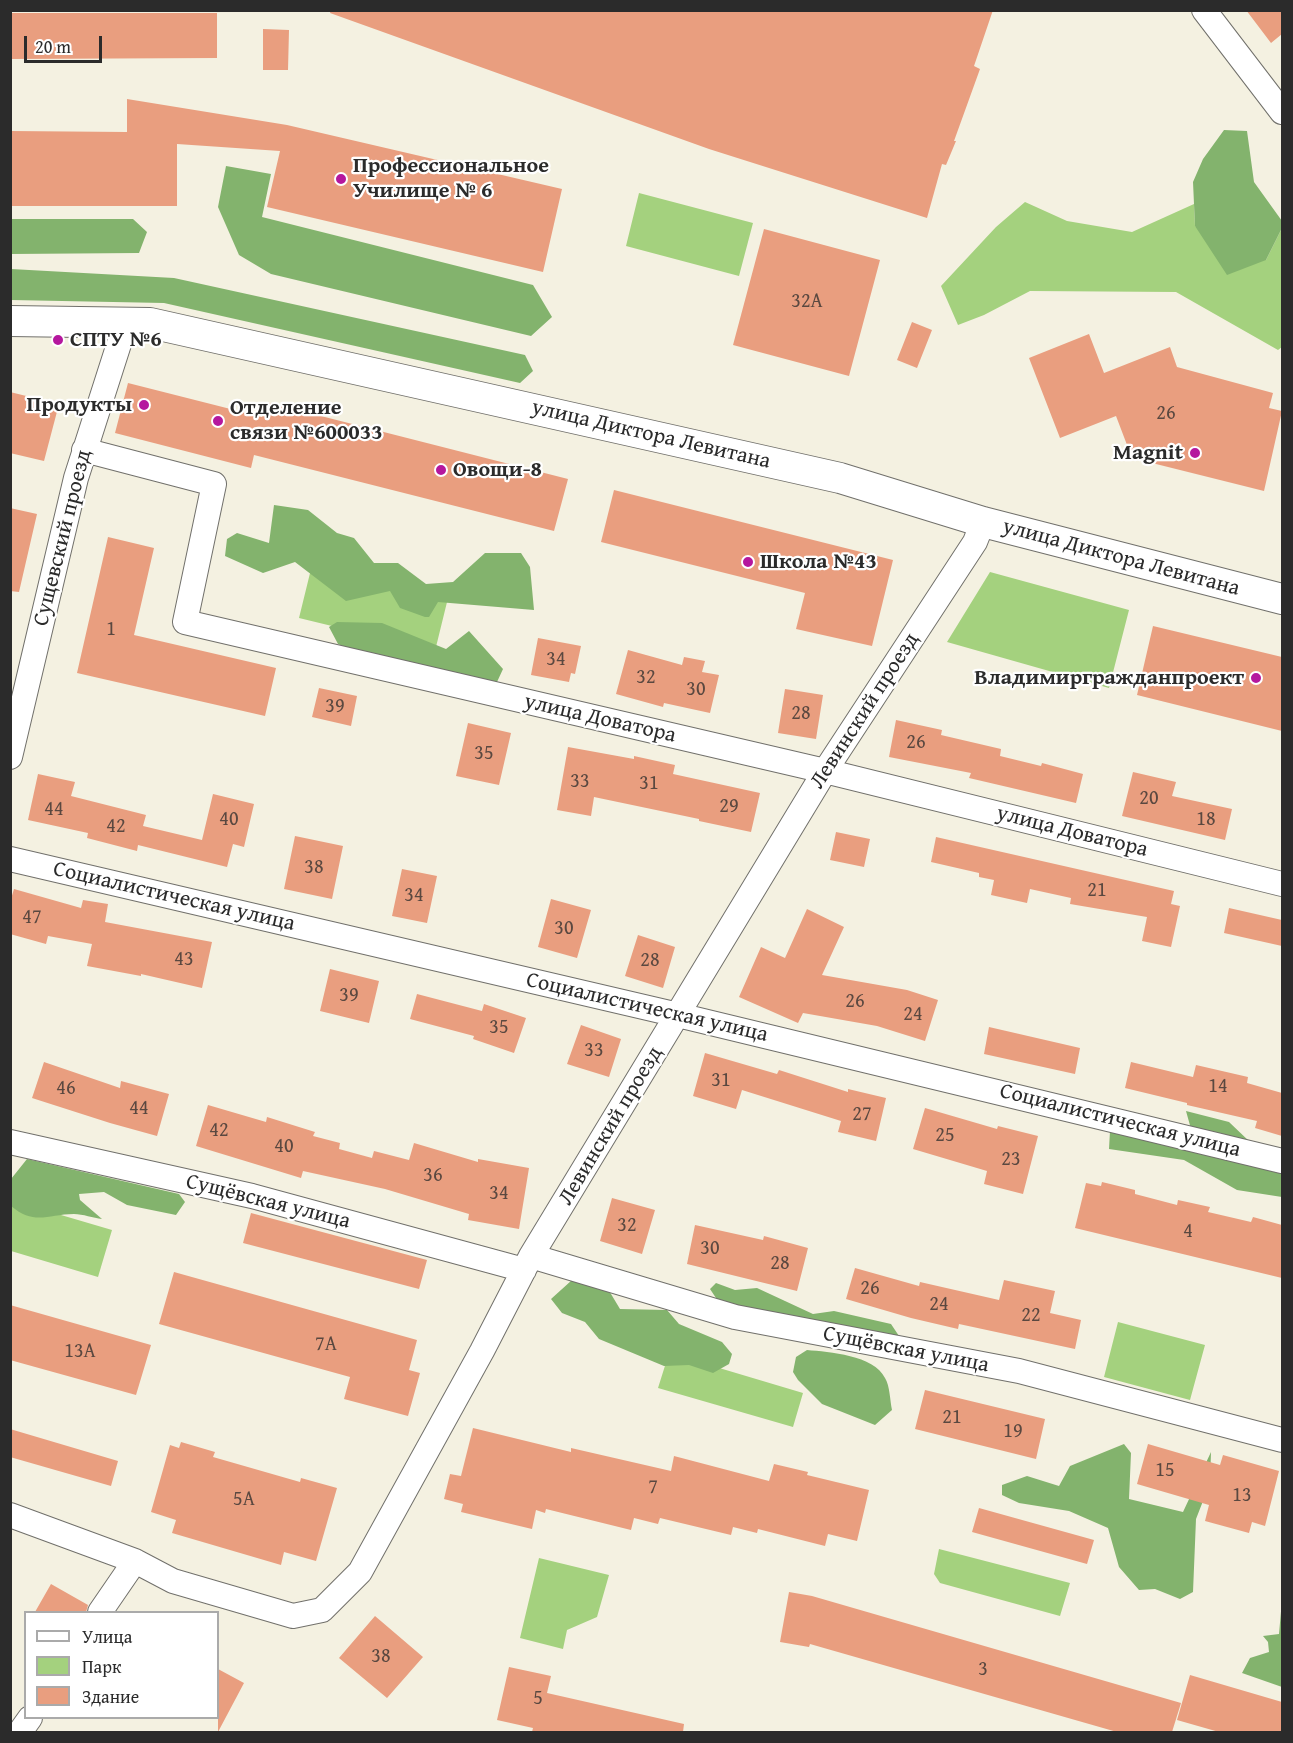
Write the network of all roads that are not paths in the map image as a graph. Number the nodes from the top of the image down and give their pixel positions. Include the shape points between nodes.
1 (1204, 10) edge
2 (1278, 98) edge
3 (10, 321) edge
4 (126, 322) junction
5 (84, 450) junction
6 (983, 522) junction
7 (1282, 599) edge
8 (10, 757) edge
9 (825, 771) junction
10 (10, 860) edge
11 (1282, 884) edge
12 (678, 1015) junction
13 (10, 1142) edge
14 (1282, 1161) edge
15 (527, 1263) junction
16 (1282, 1440) edge
17 (10, 1515) edge
18 (135, 1561) junction
19 (101, 1611) edge
20 (29, 1719) edge
21 (20, 1732) edge

1 - 2 street
3 - 4 street, улица Диктора Левитана
4 - 5 street, Сущевский проезд
4 - 6 street, улица Диктора Левитана via 150,323 840,478
5 - 8 street, Сущевский проезд
5 - 9 street, улица Доватора via 214,484 185,622
6 - 7 street, улица Диктора Левитана
6 - 9 street, Левинский проезд via 975,542
9 - 11 street, улица Доватора
9 - 12 street, Левинский проезд
10 - 12 street, Социалистическая улица
12 - 14 street, Социалистическая улица
12 - 15 street, Левинский проезд
13 - 15 street, Сущёвская улица
15 - 16 street, Сущёвская улица via 735,1317 1020,1371
15 - 18 street, Левинский проезд via 360,1572 322,1610 293,1616 173,1581
17 - 18 street
18 - 19 street
20 - 21 street

